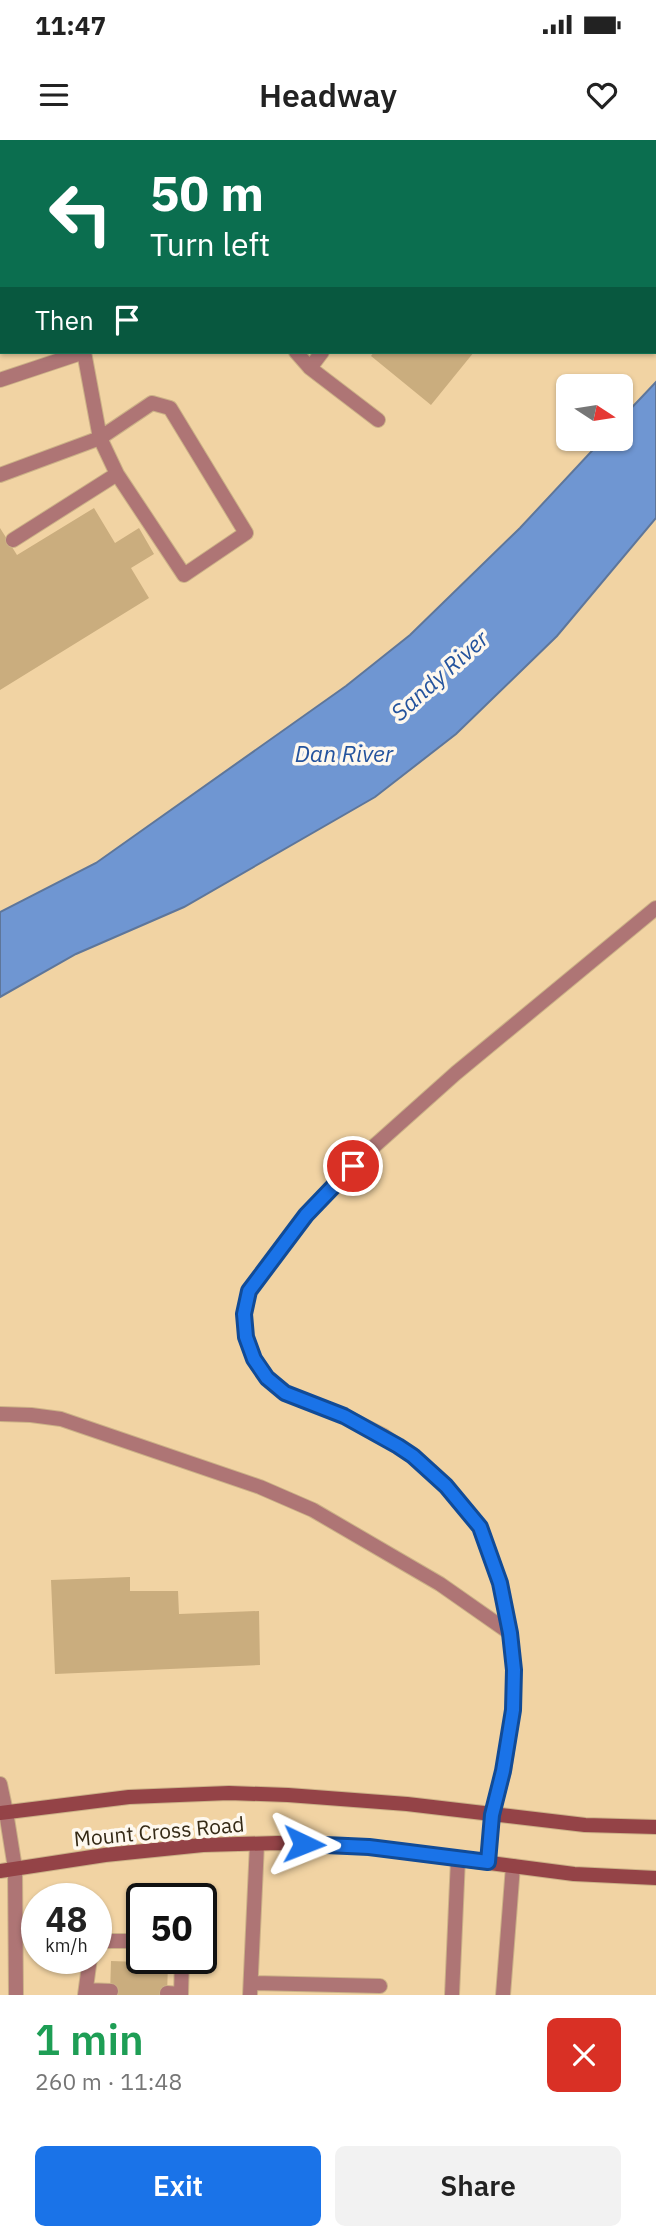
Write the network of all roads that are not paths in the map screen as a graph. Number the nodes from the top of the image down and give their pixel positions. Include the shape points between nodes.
1 (70, 354) edge
2 (84, 354) edge
3 (298, 354) edge
4 (320, 354) edge
5 (43, 358) edge
6 (310, 368) junction
7 (0, 380) edge
8 (378, 420) dead end
9 (100, 438) junction
10 (117, 474) junction
11 (0, 475) edge
12 (13, 540) dead end
13 (656, 908) edge
14 (0, 1414) edge
15 (510, 1633) junction
16 (0, 1784) edge
17 (3, 1813) edge
18 (492, 1815) junction
19 (656, 1827) edge
20 (257, 1844) junction
21 (458, 1859) junction
22 (488, 1862) junction
23 (513, 1866) junction
24 (7, 1869) edge
25 (656, 1878) edge
26 (88, 1974) edge
27 (179, 1974) edge
28 (380, 1986) dead end
29 (251, 1989) edge
30 (111, 1991) dead end
31 (85, 1993) edge
32 (176, 1994) edge
33 (16, 1995) edge
34 (452, 1995) edge
35 (503, 1995) edge

1 - 5 street
2 - 9 street
3 - 6 street
4 - 6 street
5 - 7 street
6 - 8 street
9 - 10 street
9 - 10 street via 152,403 170,408 246,533 184,575
9 - 11 street
10 - 12 street
13 - 15 street via 456,1073 353,1166 306,1215 249,1291 244,1314 246,1337 267,1378 285,1393 384,1436 446,1486 480,1527 500,1583
14 - 15 street via 61,1419 260,1487 313,1510 440,1584
15 - 18 street via 513,1710
16 - 17 street
17 - 18 main road, Mount Cross Road via 129,1797 229,1793 407,1804
17 - 24 street
18 - 19 main road, Mount Cross Road
18 - 22 street
20 - 21 main road, Mount Cross Road via 369,1847
20 - 24 main road, Mount Cross Road via 105,1854
20 - 29 street
21 - 22 main road, Mount Cross Road
21 - 34 street
22 - 23 main road, Mount Cross Road
23 - 25 main road, Mount Cross Road
23 - 35 street
24 - 33 street
26 - 31 street
27 - 32 street
28 - 29 street
30 - 31 street

